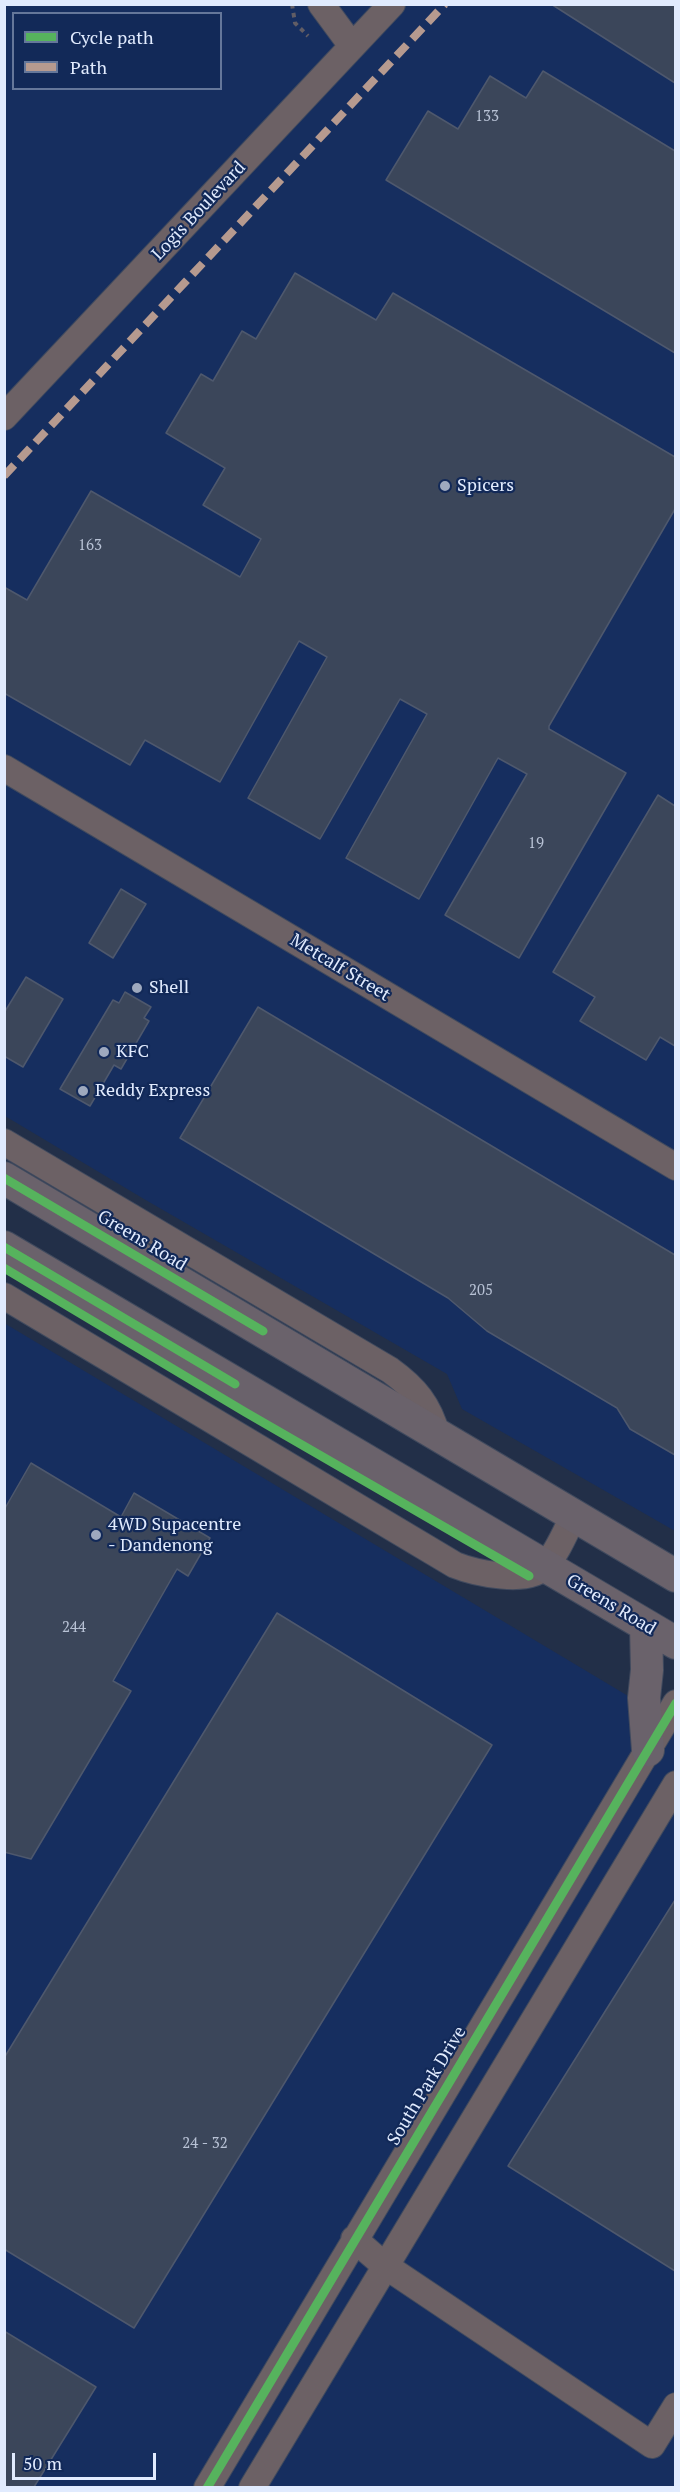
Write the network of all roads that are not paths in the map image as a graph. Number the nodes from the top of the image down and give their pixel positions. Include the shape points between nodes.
1 (321, 4) edge
2 (384, 6) edge
3 (352, 46) junction
4 (4, 417) edge
5 (4, 768) edge
6 (4, 1142) edge
7 (675, 1167) edge
8 (4, 1178) edge
9 (4, 1247) edge
10 (4, 1296) edge
11 (436, 1435) junction
12 (573, 1517) junction
13 (668, 1564) edge
14 (546, 1566) junction
15 (646, 1626) junction
16 (675, 1643) edge
17 (675, 1703) edge
18 (648, 1750) junction
19 (675, 1784) edge
20 (354, 2239) junction
21 (384, 2265) junction
22 (675, 2406) edge
23 (207, 2487) edge
24 (252, 2487) edge

1 - 3 street
2 - 3 street, Logis Boulevard
3 - 4 street, Logis Boulevard
5 - 7 street, Metcalf Street
6 - 11 street, Greens Road via 390,1370 424,1401
8 - 11 main road, Greens Road
9 - 14 main road, Greens Road
10 - 14 street, Greens Road via 455,1566 472,1572 529,1576
11 - 12 main road, Greens Road
12 - 13 main road, Greens Road
12 - 14 street, Greens Road
14 - 15 main road, Greens Road
15 - 16 main road, Greens Road
15 - 18 main road via 644,1698
17 - 18 street, South Park Drive
18 - 20 street, South Park Drive
19 - 21 street
20 - 21 street
20 - 23 street, South Park Drive
21 - 22 street via 652,2445
21 - 24 street

